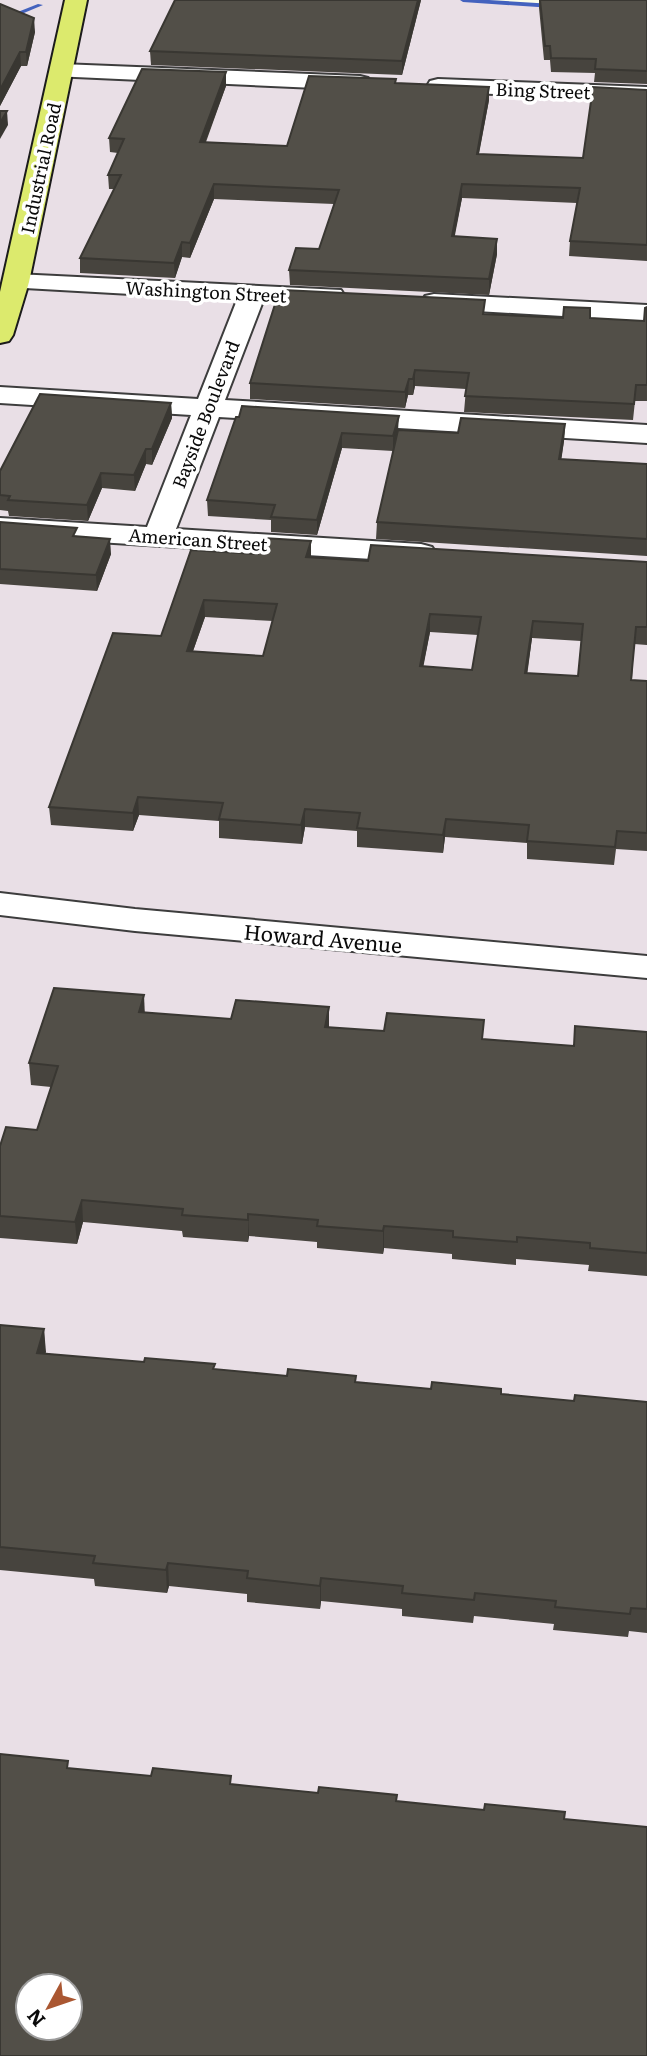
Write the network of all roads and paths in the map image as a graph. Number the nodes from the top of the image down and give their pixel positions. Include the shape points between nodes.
1 (76, 0) edge
2 (61, 71) junction
3 (377, 83) edge
4 (418, 85) edge
5 (647, 94) edge
6 (16, 282) junction
7 (253, 292) junction
8 (363, 298) edge
9 (404, 300) edge
10 (647, 313) edge
11 (0, 335) edge
12 (0, 395) edge
13 (207, 408) junction
14 (647, 434) edge
15 (0, 527) edge
16 (158, 536) junction
17 (443, 555) edge
18 (0, 904) edge
19 (647, 967) edge

1 - 2 main road, Industrial Road
2 - 3 street
2 - 6 main road, Industrial Road
4 - 5 street, Bing Street
6 - 7 street, Washington Street
6 - 11 main road, Industrial Road
7 - 8 street, Washington Street
7 - 13 street, Bayside Boulevard
9 - 10 street
12 - 13 street
13 - 14 street
13 - 16 street, Bayside Boulevard
15 - 16 street, American Street
16 - 17 street, American Street
18 - 19 street, Howard Avenue

